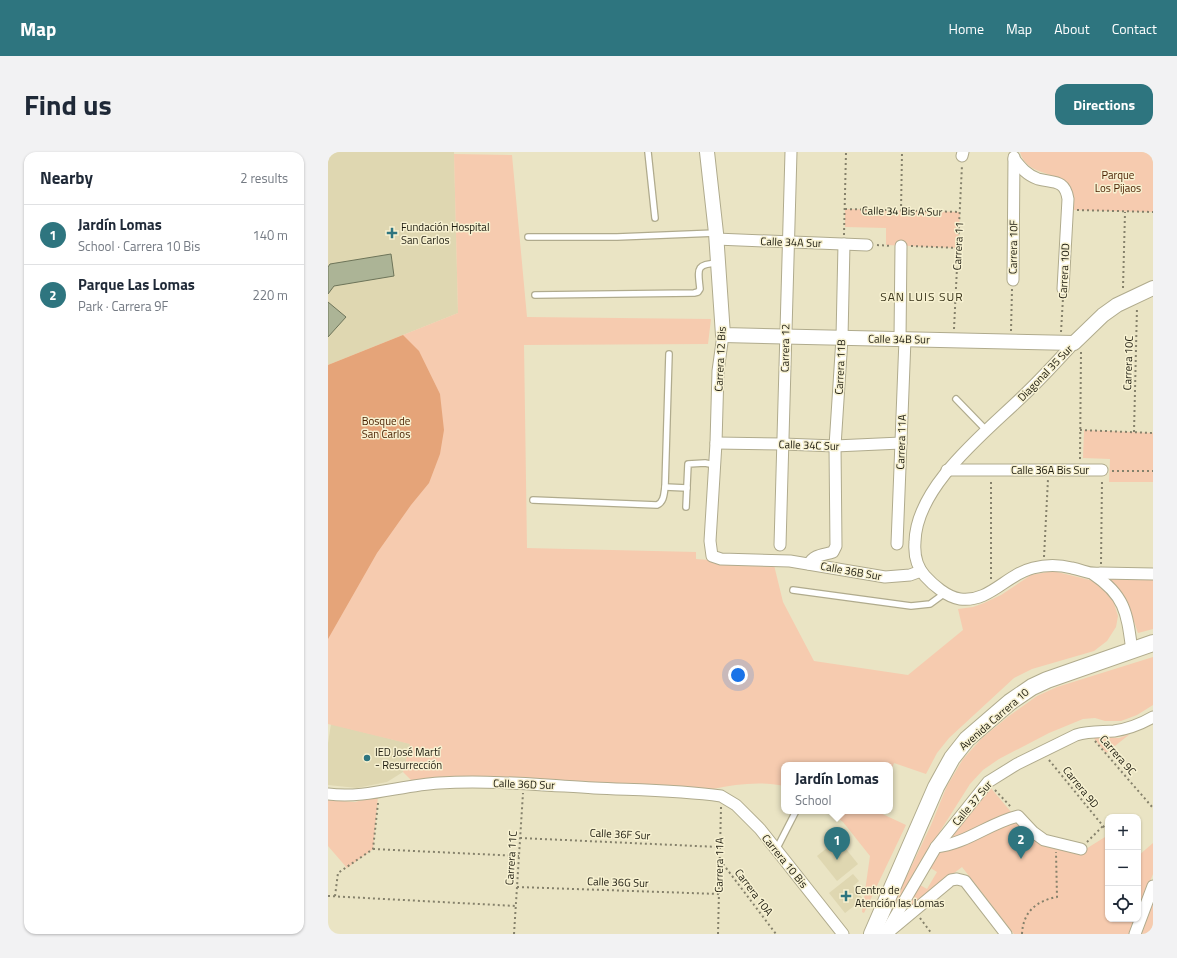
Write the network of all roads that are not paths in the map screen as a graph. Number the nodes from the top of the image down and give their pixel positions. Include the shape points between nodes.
1 (648, 152) edge
2 (707, 152) edge
3 (790, 152) edge
4 (1014, 155) edge
5 (655, 218) dead end
6 (716, 236) junction
7 (528, 237) dead end
8 (788, 242) junction
9 (844, 244) junction
10 (867, 245) dead end
11 (901, 246) dead end
12 (718, 263) junction
13 (1013, 280) road end
14 (1153, 288) edge
15 (1063, 289) road end
16 (535, 295) dead end
17 (723, 336) junction
18 (785, 337) junction
19 (842, 338) junction
20 (902, 339) junction
21 (1078, 340) junction
22 (669, 354) dead end
23 (956, 399) dead end
24 (987, 430) junction
25 (716, 443) junction
26 (901, 443) junction
27 (783, 444) junction
28 (835, 446) junction
29 (715, 465) junction
30 (947, 470) junction
31 (1102, 470) road end
32 (665, 487) junction
33 (687, 488) junction
34 (533, 500) dead end
35 (686, 507) dead end
36 (897, 544) dead end
37 (780, 545) dead end
38 (721, 559) joint
39 (809, 564) junction
40 (921, 571) junction
41 (1097, 574) junction
42 (1153, 574) edge
43 (793, 590) dead end
44 (945, 593) junction
45 (1153, 643) edge
46 (1132, 650) junction
47 (1153, 718) edge
48 (328, 794) edge
49 (721, 796) joint
50 (794, 814) edge
51 (936, 847) junction
52 (1081, 849) road end
53 (776, 851) junction
54 (1153, 886) edge
55 (843, 934) edge
56 (878, 934) edge
57 (1006, 934) edge
58 (1135, 934) edge

1 - 5 lane
2 - 6 street, Carrera 12 Bis
3 - 8 street, Carrera 12
4 - 13 street, Carrera 10F
4 - 15 street, Carrera 10D via 1020,167 1028,174 1055,181 1064,188 1068,205
6 - 7 lane
6 - 8 street, Calle 34A Sur
6 - 12 street, Carrera 12 Bis
8 - 9 street, Calle 34A Sur
8 - 18 street, Carrera 12
9 - 10 street, Calle 34A Sur
9 - 19 street, Carrera 11B
11 - 20 street, Carrera 11A
12 - 16 lane via 700,267 700,289 694,293
12 - 17 street, Carrera 12 Bis
14 - 21 street, Diagonal 35 Sur via 1123,301 1103,315
17 - 18 street, Calle 34B Sur
17 - 25 street, Carrera 12 Bis via 718,371
18 - 19 street, Calle 34B Sur
18 - 27 street, Carrera 12
19 - 20 street, Calle 34B Sur
19 - 28 street, Carrera 11B
20 - 21 street, Calle 34B Sur via 1060,343
20 - 26 street, Carrera 11A
21 - 24 street, Diagonal 35 Sur
22 - 32 lane
23 - 24 lane
24 - 30 street, Diagonal 35 Sur
25 - 27 street, Calle 34C Sur
25 - 29 street, Carrera 12 Bis
26 - 28 street, Calle 34C Sur
26 - 36 street, Carrera 11A
27 - 28 street, Calle 34C Sur
27 - 37 street, Carrera 12
28 - 39 street, Carrera 11B via 835,549 834,552 815,556
29 - 33 lane via 688,464
29 - 38 street, Carrera 12 Bis via 710,540 712,556
30 - 31 street, Calle 36A Bis Sur
30 - 40 street, Diagonal 35 Sur via 930,494 917,524 914,549
32 - 33 lane
32 - 34 lane via 662,501 657,506
33 - 35 lane
38 - 39 street, Calle 36B Sur via 779,560
39 - 40 street, Calle 36B Sur via 885,577 910,575
40 - 44 street
41 - 42 street
41 - 44 street via 1073,568 1044,566 1021,572 979,597 960,599
41 - 46 street via 1120,598 1128,623
43 - 44 lane via 911,606 930,604
45 - 46 main road, Avenida Carrera 10
46 - 56 main road, Avenida Carrera 10 via 1032,687 1004,707 959,748 944,769 936,787
47 - 51 street, Calle 37 Sur via 1121,729 1076,735 1002,773 988,782
48 - 49 street, Calle 36D Sur via 341,796 438,783 524,784
49 - 53 street, Carrera 10 Bis via 746,814
50 - 53 lane
51 - 52 street via 951,845 998,822 1018,816 1044,840
51 - 56 street, Calle 37 Sur
53 - 55 street, Carrera 10 Bis
54 - 58 street
56 - 57 street via 914,911 951,880 957,879 965,881

